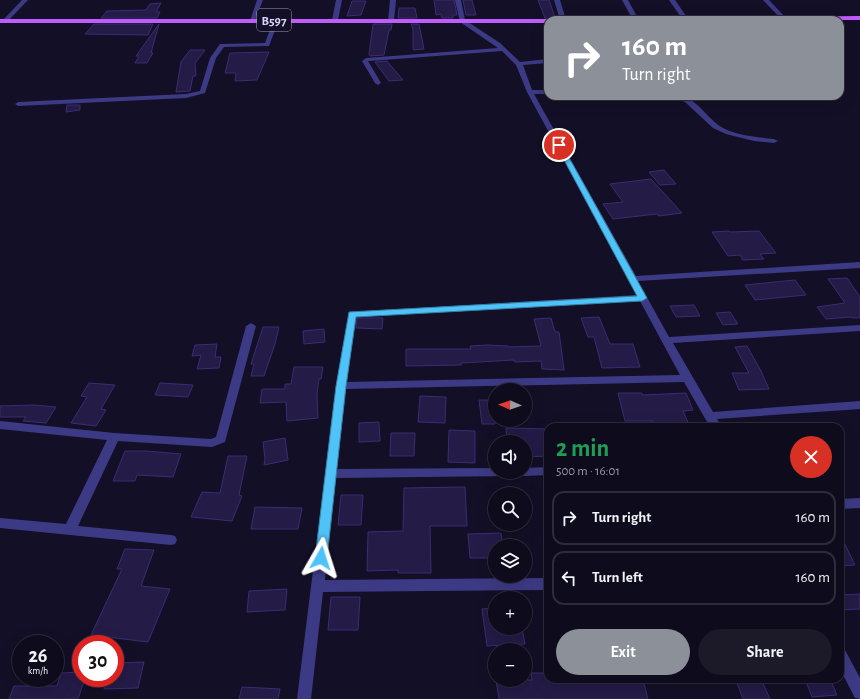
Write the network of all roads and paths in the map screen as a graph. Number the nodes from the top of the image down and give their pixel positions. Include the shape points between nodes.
1 (25, 0) edge
2 (260, 0) edge
3 (340, 0) edge
4 (393, 0) edge
5 (458, 0) edge
6 (557, 0) edge
7 (625, 0) edge
8 (672, 0) edge
9 (766, 0) edge
10 (562, 16) edge
11 (634, 16) edge
12 (683, 16) edge
13 (781, 16) edge
14 (844, 18) edge
15 (860, 18) edge
16 (252, 20) junction
17 (276, 20) junction
18 (335, 20) junction
19 (3, 21) edge
20 (391, 21) junction
21 (462, 21) junction
22 (544, 21) edge
23 (503, 49) junction
24 (544, 61) edge
25 (519, 64) junction
26 (378, 83) dead end
27 (530, 92) junction
28 (544, 92) edge
29 (685, 100) edge
30 (18, 104) dead end
31 (774, 141) dead end
32 (860, 265) edge
33 (632, 278) junction
34 (642, 298) junction
35 (251, 326) dead end
36 (860, 328) edge
37 (666, 340) junction
38 (686, 378) junction
39 (341, 386) junction
40 (860, 405) edge
41 (710, 416) junction
42 (714, 423) edge
43 (0, 426) edge
44 (114, 437) junction
45 (544, 471) edge
46 (488, 472) edge
47 (532, 472) edge
48 (330, 474) junction
49 (860, 502) edge
50 (844, 504) edge
51 (0, 523) edge
52 (70, 529) junction
53 (171, 540) dead end
54 (544, 584) edge
55 (318, 586) junction
56 (844, 663) edge
57 (860, 693) edge
58 (304, 699) edge

1 - 19 street
2 - 16 street
3 - 18 street
4 - 20 street
5 - 21 street
6 - 10 street
7 - 11 street
8 - 12 street
9 - 13 street
14 - 15 main road
16 - 17 main road, B597
16 - 19 main road, B597
17 - 18 main road, B597
17 - 30 street via 267,45 222,45 213,58 203,92 178,96
18 - 20 main road, B597
20 - 21 main road, B597
21 - 22 main road, B597
21 - 23 street
23 - 25 street
23 - 26 street via 368,59 365,61
24 - 25 street
25 - 27 street
27 - 28 street
27 - 33 street
29 - 31 street via 721,130 737,136
32 - 33 street
33 - 34 street
34 - 37 street
34 - 39 street via 352,314
35 - 44 street via 221,439 212,443
36 - 37 street
37 - 38 street
38 - 39 street
38 - 41 street
39 - 48 street
40 - 41 street
41 - 42 street
43 - 44 street
44 - 52 street
45 - 47 street
46 - 48 street
48 - 55 street
49 - 50 street
51 - 52 street
52 - 53 street
54 - 55 street
55 - 58 street
56 - 57 street

